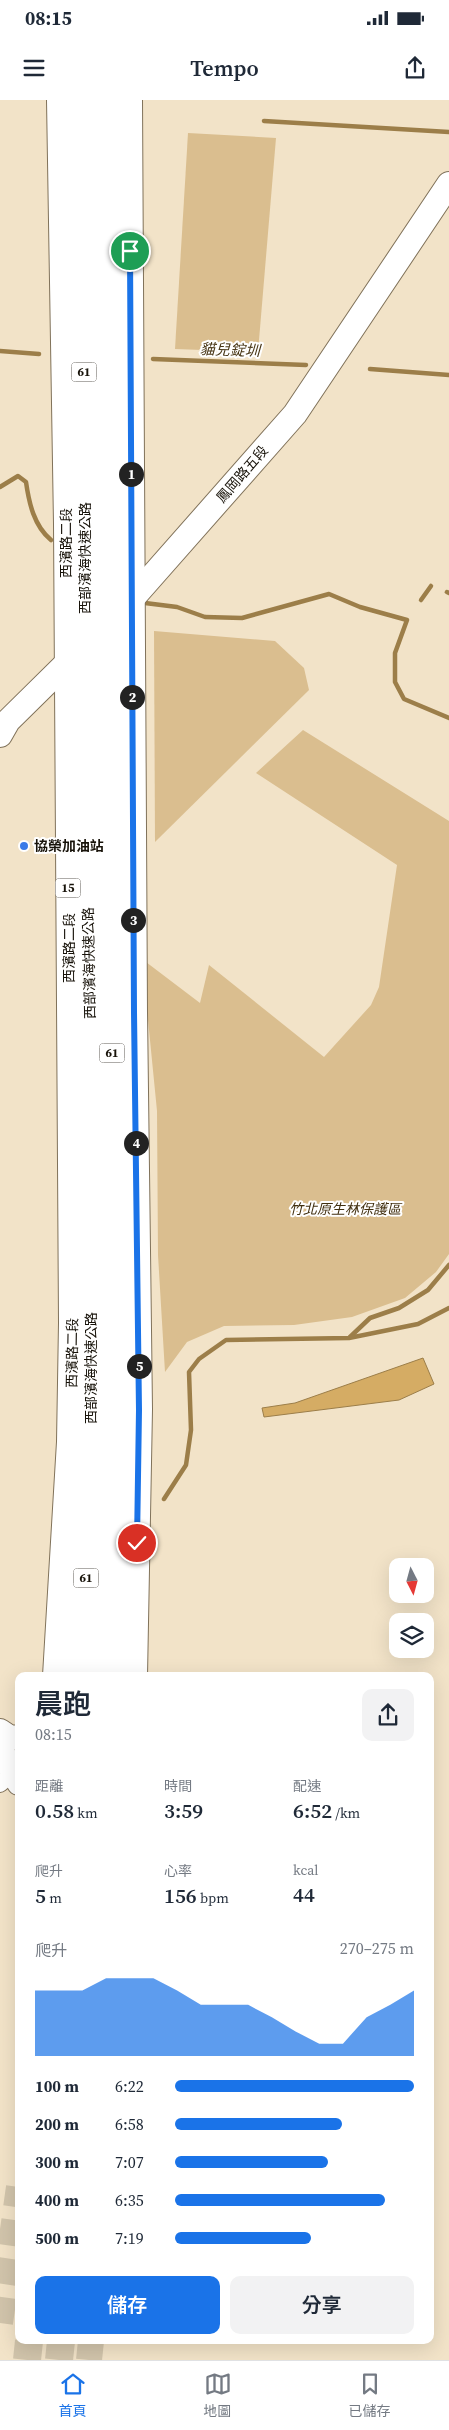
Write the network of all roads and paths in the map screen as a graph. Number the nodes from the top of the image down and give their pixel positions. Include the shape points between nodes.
1 (60, 100) edge
2 (82, 100) edge
3 (106, 100) edge
4 (130, 100) edge
5 (449, 184) edge
6 (131, 600) junction
7 (109, 625) junction
8 (76, 653) junction
9 (0, 735) edge
10 (102, 1481) junction
11 (56, 1672) edge
12 (82, 1672) edge
13 (108, 1672) edge
14 (134, 1672) edge
15 (0, 1732) edge
16 (15, 1738) edge
17 (0, 1748) edge
18 (13, 1777) edge

1 - 8 main road, 西濱路二段 / 15
2 - 8 highway, 西部濱海快速公路 / 61
3 - 7 highway, 西部濱海快速公路 / 61
4 - 6 main road
5 - 6 street, 鳳岡路五段 via 295,414
6 - 7 street, 鳳岡路五段
6 - 14 main road via 139,1410
7 - 8 street, 鳳岡路五段
7 - 10 highway, 西部濱海快速公路 / 61
8 - 9 street, 鳳岡路五段 via 8,722
8 - 10 highway, 西部濱海快速公路 / 61 via 91,1224
8 - 11 main road, 西濱路二段 / 15 via 70,1442
10 - 12 highway, 西部濱海快速公路 / 61
10 - 13 highway, 西部濱海快速公路 / 61
15 - 16 street
17 - 18 street

